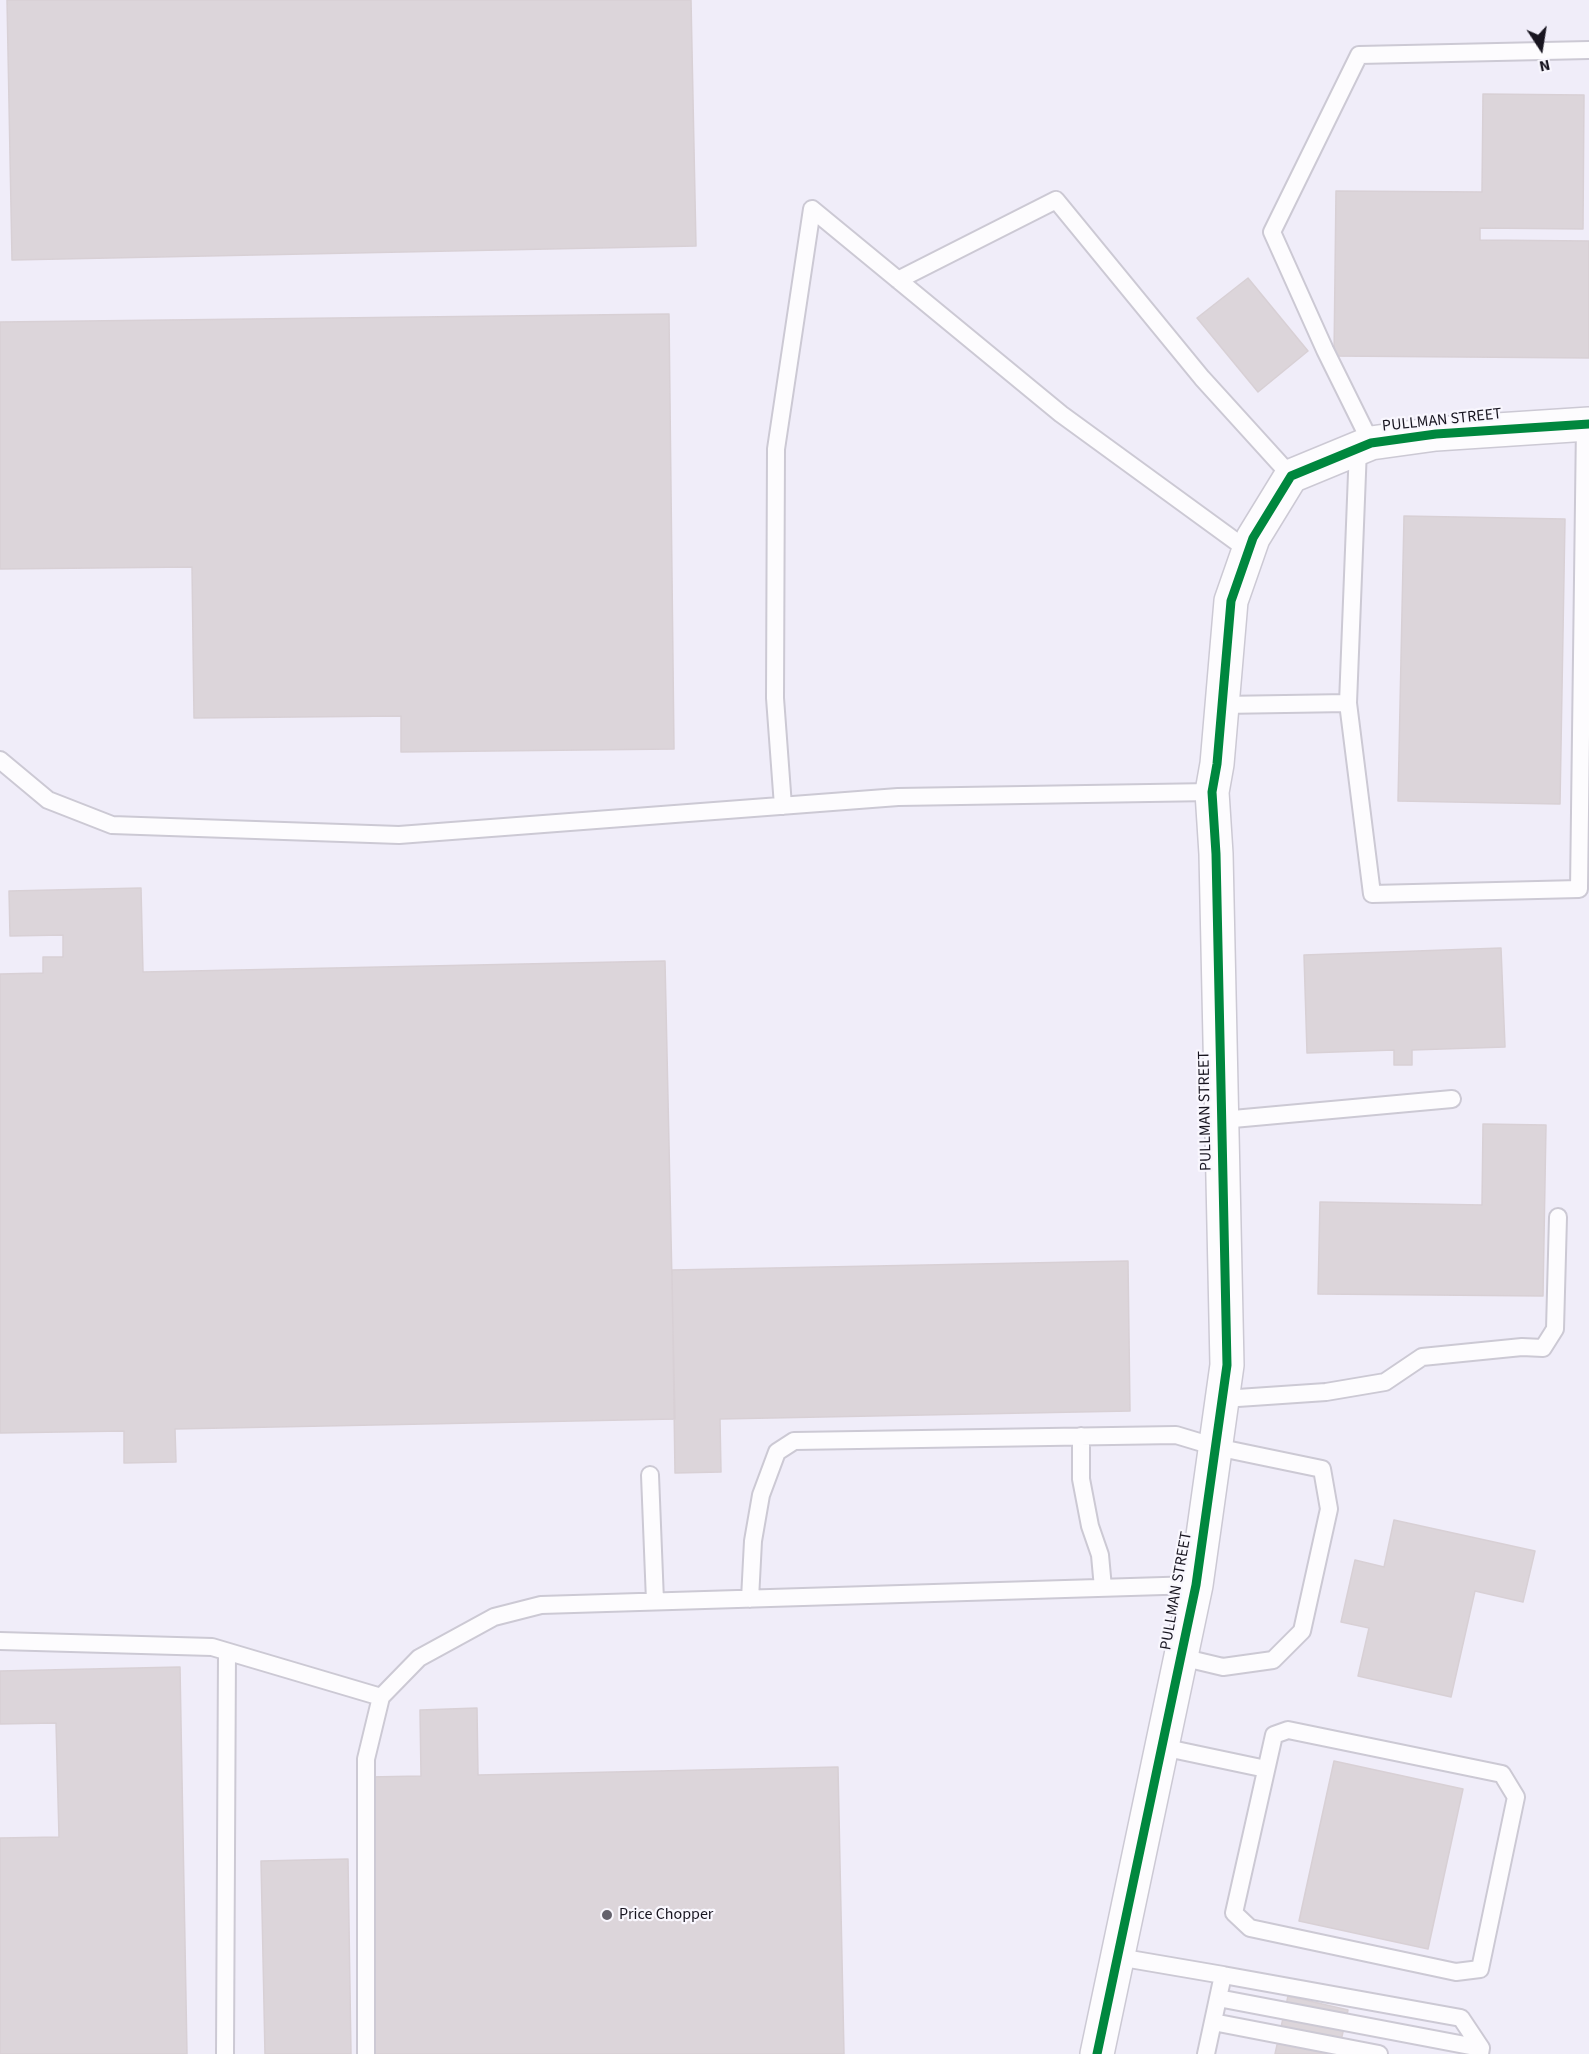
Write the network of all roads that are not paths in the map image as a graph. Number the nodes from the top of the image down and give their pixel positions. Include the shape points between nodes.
1 (1589, 50) edge
2 (898, 280) junction
3 (1587, 424) edge
4 (1365, 446) junction
5 (1291, 477) junction
6 (1249, 551) junction
7 (1348, 704) junction
8 (1222, 705) junction
9 (0, 760) edge
10 (1212, 792) junction
11 (783, 806) junction
12 (1452, 1099) dead end
13 (1222, 1120) junction
14 (1558, 1217) dead end
15 (1223, 1399) junction
16 (1081, 1436) junction
17 (1216, 1446) junction
18 (650, 1475) dead end
19 (1196, 1585) junction
20 (1103, 1588) junction
21 (750, 1599) junction
22 (655, 1601) junction
23 (0, 1641) edge
24 (227, 1652) junction
25 (1181, 1657) junction
26 (381, 1697) junction
27 (1162, 1747) junction
28 (1266, 1769) junction
29 (1118, 1957) junction
30 (1223, 1975) junction
31 (1218, 1998) junction
32 (1213, 2022) junction
33 (1480, 2051) edge
34 (1211, 2053) edge
35 (225, 2054) edge
36 (366, 2054) edge
37 (1097, 2054) edge
38 (1379, 2054) edge

1 - 4 lane via 1359,55 1272,232
2 - 5 lane via 1056,200 1202,378
2 - 6 lane via 1060,414
2 - 11 lane via 812,209 776,449 775,698
3 - 4 street, PULLMAN STREET via 1436,434
3 - 7 lane via 1579,889 1372,894
4 - 5 street, PULLMAN STREET
4 - 7 lane
5 - 6 street, PULLMAN STREET
6 - 8 street, PULLMAN STREET via 1231,601
7 - 8 lane
8 - 10 street, PULLMAN STREET
9 - 11 lane via 48,800 112,825 399,835
10 - 11 lane via 898,797
10 - 13 street, PULLMAN STREET
12 - 13 lane
13 - 15 street, PULLMAN STREET via 1227,1365
14 - 15 lane via 1555,1329 1543,1348 1422,1357 1384,1382 1326,1392
15 - 17 street, PULLMAN STREET
16 - 17 lane via 1176,1435
16 - 20 lane via 1081,1479 1100,1555
16 - 21 lane via 794,1441 777,1452 761,1495 753,1540
17 - 19 street, PULLMAN STREET
17 - 25 lane via 1322,1469 1329,1509 1302,1631 1273,1660 1223,1667
18 - 22 lane
19 - 20 lane
19 - 25 street, PULLMAN STREET
20 - 21 lane
21 - 22 lane
22 - 26 lane via 541,1605 494,1617 419,1658
23 - 24 lane via 212,1647
24 - 26 lane
24 - 35 lane
25 - 27 street, PULLMAN STREET
26 - 36 lane via 366,1759
27 - 28 lane
27 - 29 street, PULLMAN STREET
28 - 28 lane via 1234,1913 1250,1928 1456,1972 1480,1969 1516,1797 1502,1774 1288,1730 1274,1735
29 - 30 lane
29 - 37 street, PULLMAN STREET
30 - 31 lane
30 - 33 lane via 1461,2018
31 - 32 lane
31 - 33 lane
32 - 34 lane
32 - 38 lane

